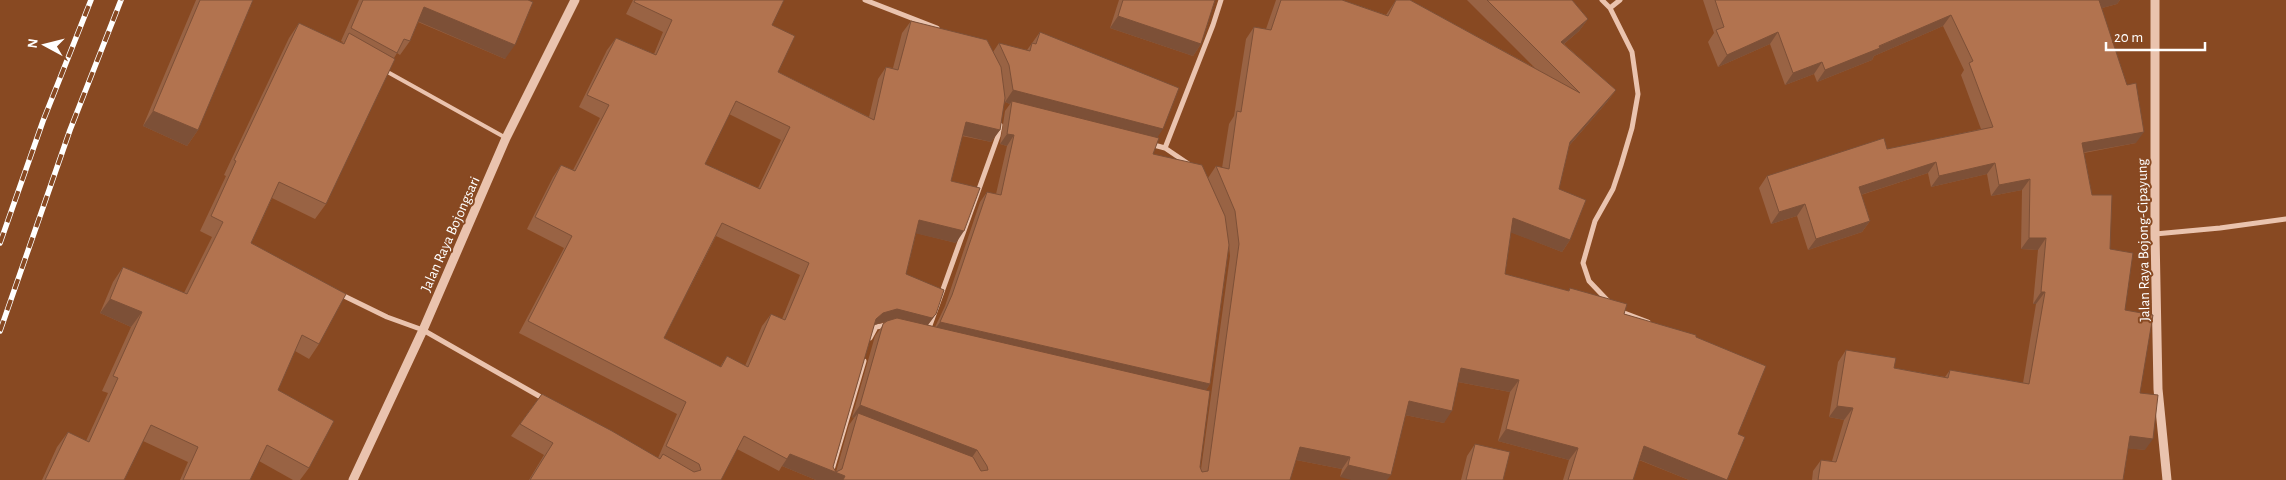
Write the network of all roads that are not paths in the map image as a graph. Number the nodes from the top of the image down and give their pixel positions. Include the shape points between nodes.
1 (575, 0) edge
2 (864, 0) edge
3 (1221, 0) edge
4 (1602, 0) edge
5 (1620, 0) edge
6 (2155, 0) edge
7 (1610, 8) junction
8 (944, 30) edge
9 (379, 67) edge
10 (1000, 121) edge
11 (506, 138) junction
12 (1146, 143) edge
13 (1165, 148) junction
14 (1199, 175) edge
15 (2286, 219) edge
16 (2155, 234) junction
17 (334, 291) edge
18 (1653, 324) edge
19 (892, 326) edge
20 (422, 330) junction
21 (935, 337) edge
22 (869, 344) edge
23 (866, 353) edge
24 (551, 402) edge
25 (848, 420) junction
26 (857, 423) edge
27 (354, 480) edge
28 (829, 480) edge
29 (2167, 480) edge

1 - 11 street, Jalan Raya Bojongsari
2 - 8 street
3 - 13 street
4 - 7 street
5 - 7 street
6 - 16 street, Jalan Raya Bojong-Cipayung
7 - 18 street via 1632,52 1638,94 1621,165 1613,189 1595,221 1583,263 1589,281 1618,310
9 - 11 lane
10 - 21 street via 998,136 931,328 922,334
11 - 20 street, Jalan Raya Bojongsari
12 - 13 street
13 - 14 street via 1190,163
15 - 16 street
16 - 29 street, Jalan Raya Bojong-Cipayung via 2158,389
17 - 20 street
19 - 22 street via 876,328
20 - 24 street
20 - 27 street, Jalan Raya Bojongsari
23 - 25 street
25 - 26 street
25 - 28 street

